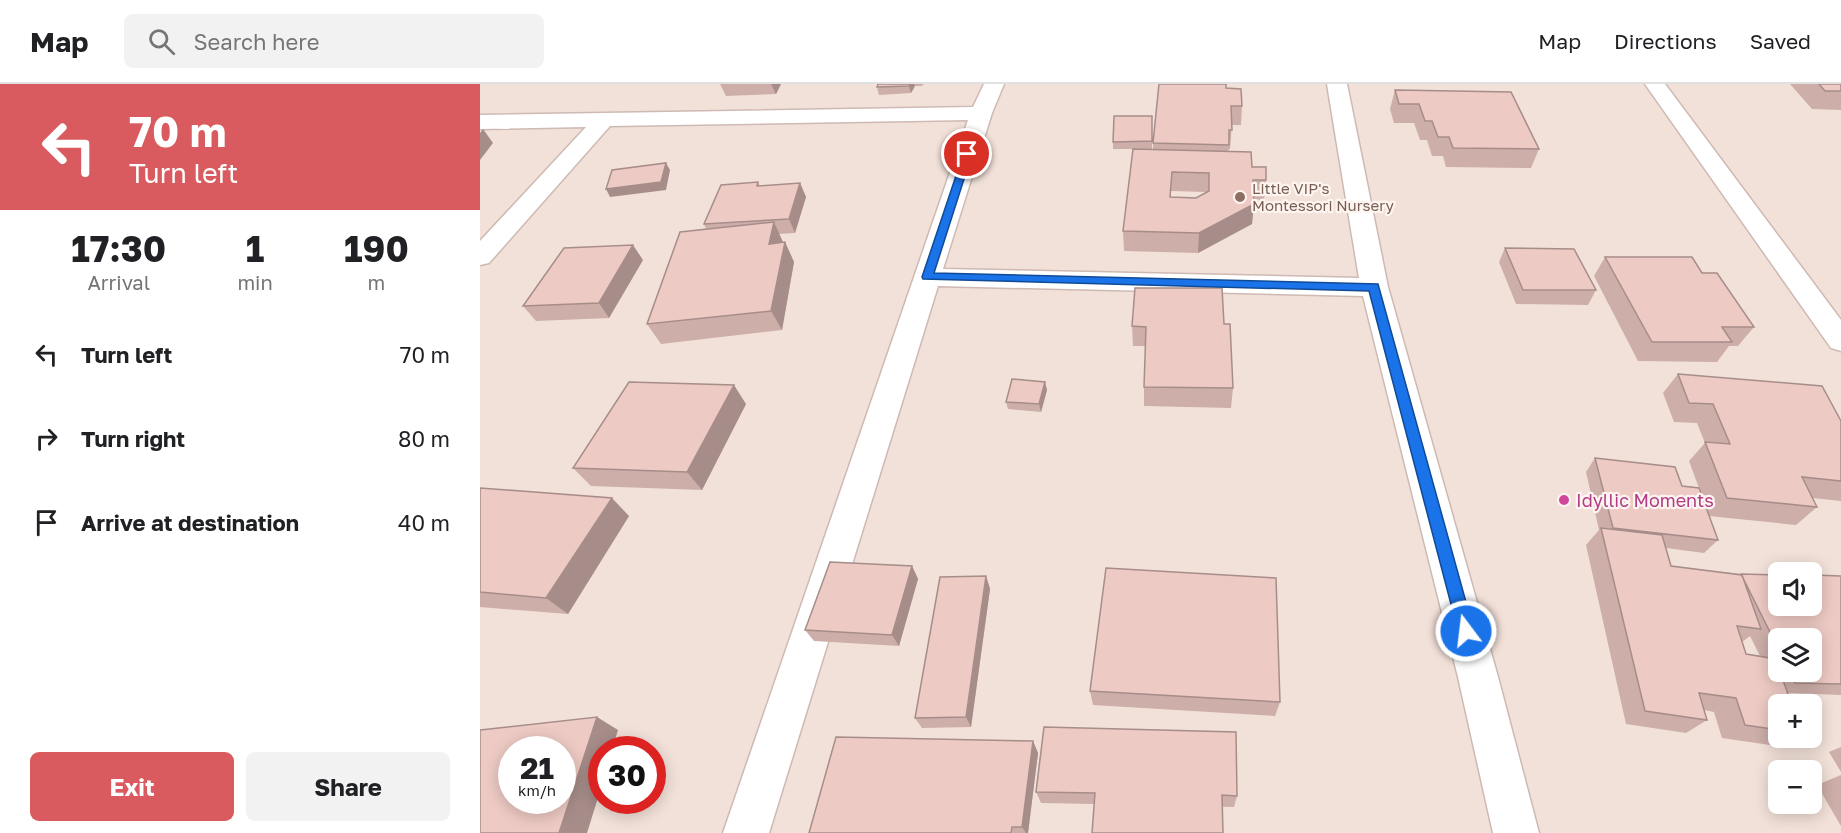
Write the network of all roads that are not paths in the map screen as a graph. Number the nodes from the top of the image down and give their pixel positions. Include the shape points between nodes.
1 (994, 84) edge
2 (1337, 84) edge
3 (1655, 84) edge
4 (981, 113) junction
5 (604, 120) junction
6 (480, 122) edge
7 (480, 257) edge
8 (927, 277) junction
9 (1374, 287) junction
10 (1841, 341) edge
11 (746, 833) edge
12 (1516, 833) edge

1 - 4 street
2 - 9 street
3 - 10 street
4 - 5 street
4 - 8 street
5 - 6 street
5 - 7 street
8 - 9 street
8 - 11 street
9 - 12 street

